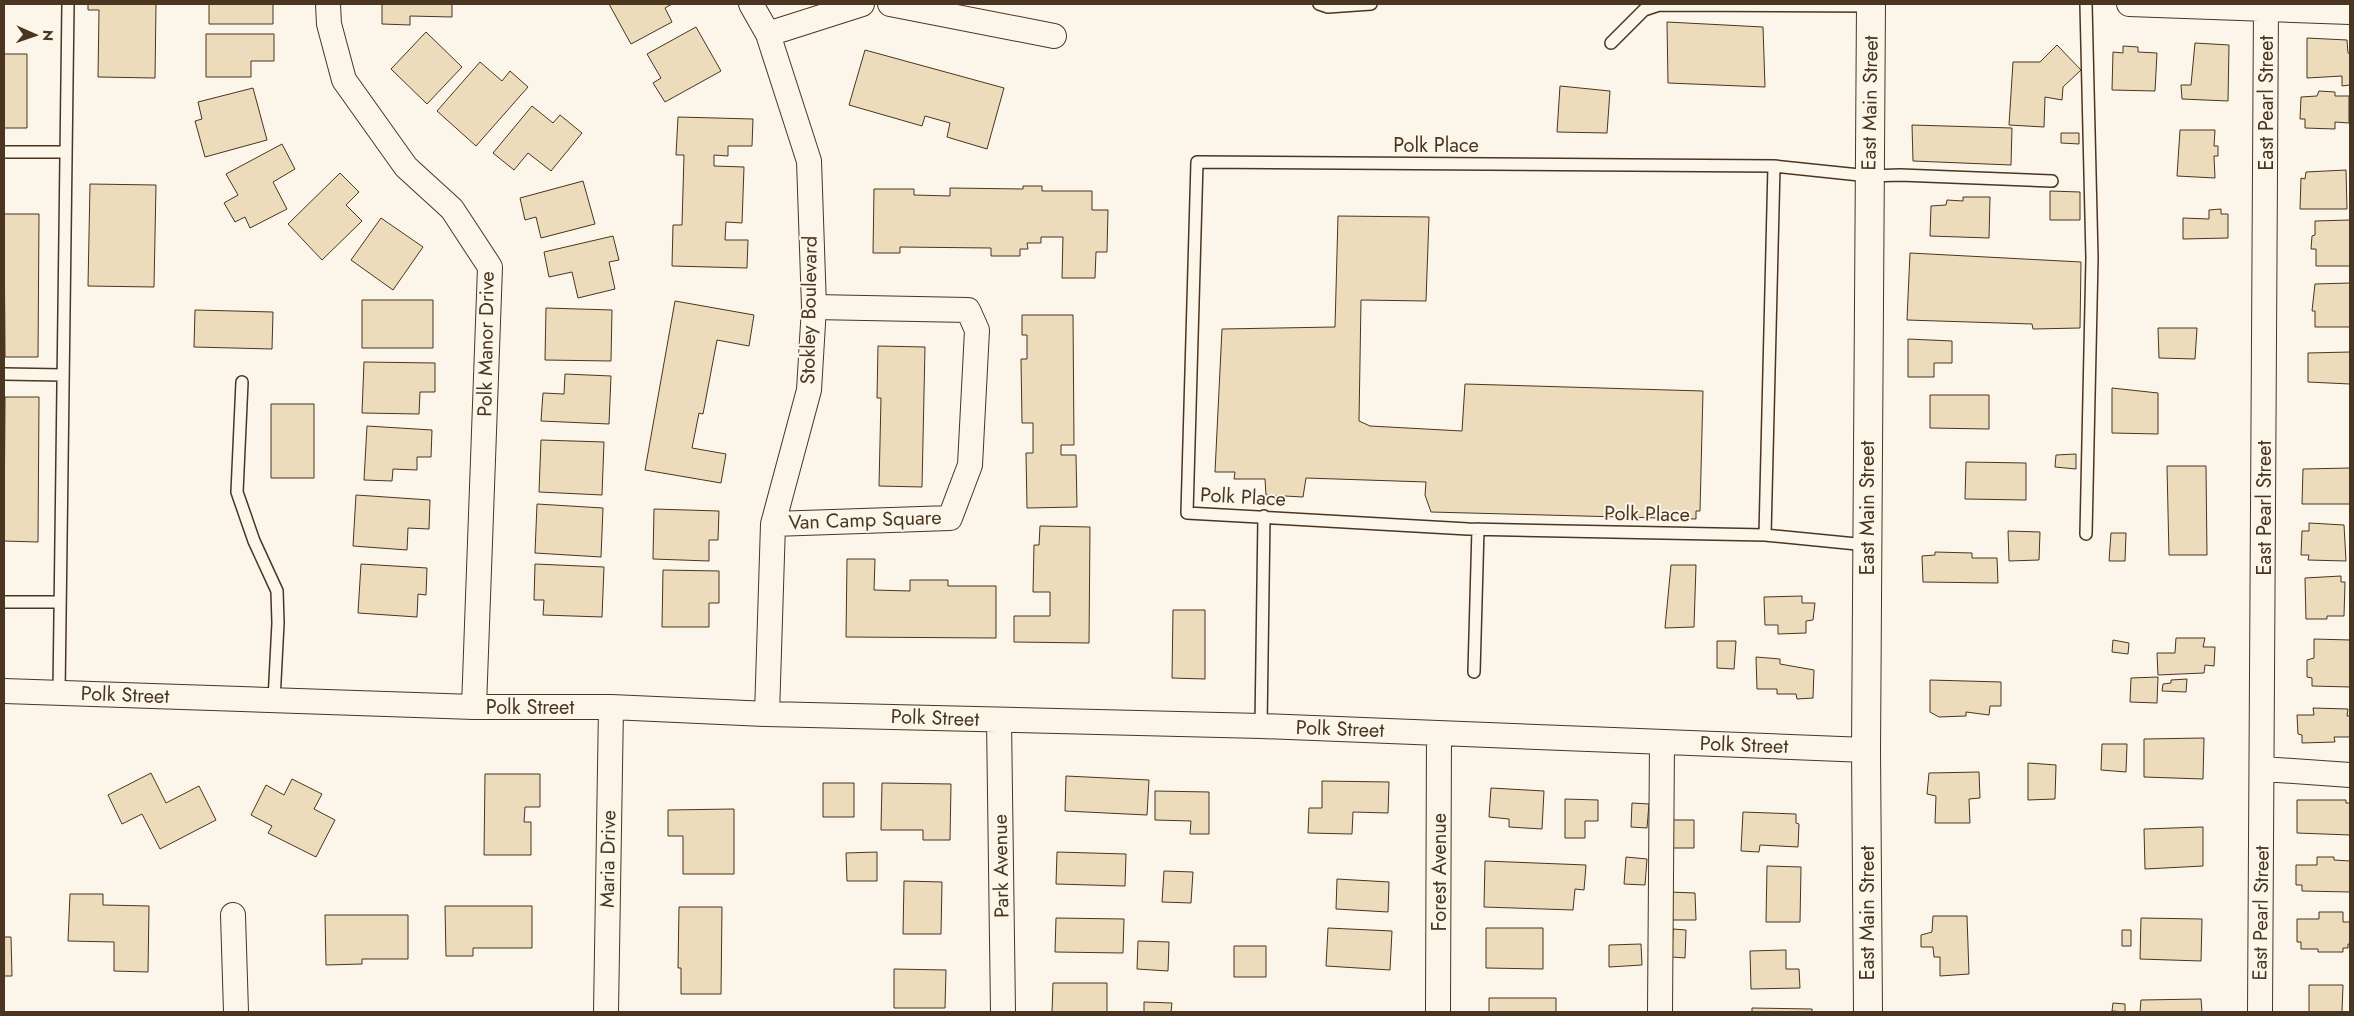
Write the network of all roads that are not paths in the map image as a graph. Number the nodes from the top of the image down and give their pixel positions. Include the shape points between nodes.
1 (68, 4) edge
2 (328, 4) edge
3 (751, 4) edge
4 (862, 4) edge
5 (890, 4) edge
6 (1320, 4) edge
7 (1371, 4) edge
8 (2086, 4) edge
9 (2130, 4) edge
10 (1871, 5) edge
11 (2266, 7) edge
12 (2350, 12) edge
13 (768, 34) junction
14 (1054, 36) dead end
15 (1611, 43) dead end
16 (4, 152) edge
17 (66, 152) junction
18 (1774, 166) junction
19 (1869, 176) junction
20 (2052, 181) dead end
21 (814, 308) junction
22 (4, 374) edge
23 (63, 375) junction
24 (242, 382) dead end
25 (1264, 516) junction
26 (773, 524) junction
27 (1478, 529) junction
28 (2086, 534) dead end
29 (1765, 535) junction
30 (1867, 545) junction
31 (4, 602) edge
32 (60, 602) junction
33 (1474, 672) dead end
34 (4, 691) edge
35 (59, 692) junction
36 (274, 700) junction
37 (474, 707) junction
38 (611, 707) junction
39 (767, 714) junction
40 (999, 720) junction
41 (1261, 726) junction
42 (1439, 732) junction
43 (1662, 742) junction
44 (1866, 750) junction
45 (2263, 769) junction
46 (2350, 775) edge
47 (233, 915) dead end
48 (236, 1012) edge
49 (606, 1012) edge
50 (1003, 1012) edge
51 (1438, 1012) edge
52 (1660, 1012) edge
53 (1868, 1012) edge
54 (2260, 1012) edge

1 - 17 lane
2 - 37 street, Polk Manor Drive via 329,24 344,80 406,167 452,209 490,267
3 - 13 street, Stokley Boulevard
4 - 13 street
5 - 14 street
6 - 7 lane via 1328,7
8 - 28 lane via 2092,258
9 - 11 street
10 - 15 lane via 1659,5 1644,10
10 - 19 main road, East Main Street
11 - 12 street
11 - 45 street, East Pearl Street
13 - 21 street, Stokley Boulevard via 809,161
16 - 17 lane
17 - 23 lane
18 - 19 lane, Polk Place
18 - 25 lane, Polk Place via 1197,162 1187,513
18 - 29 lane
19 - 20 lane, Polk Place
19 - 30 main road, East Main Street
21 - 26 street, Stokley Boulevard via 809,390
21 - 26 street, Van Camp Square via 968,310 977,330 970,465 950,518
22 - 23 lane
23 - 32 lane
24 - 36 lane via 237,492 254,541 277,591
25 - 27 lane, Polk Place
25 - 41 lane
26 - 39 street, Stokley Boulevard
27 - 29 lane, Polk Place
27 - 33 lane
29 - 30 lane, Polk Place
30 - 44 main road, East Main Street
31 - 32 lane
32 - 35 lane
34 - 35 street, Polk Street
35 - 36 street, Polk Street
36 - 37 street, Polk Street
37 - 38 street, Polk Street
38 - 39 street, Polk Street
38 - 49 street, Maria Drive
39 - 40 street, Polk Street
40 - 41 street, Polk Street
40 - 50 street, Park Avenue
41 - 42 street, Polk Street
42 - 43 street, Polk Street
42 - 51 street, Forest Avenue
43 - 44 street, Polk Street
43 - 52 street
44 - 53 main road, East Main Street
45 - 46 street
45 - 54 street, East Pearl Street
47 - 48 street

